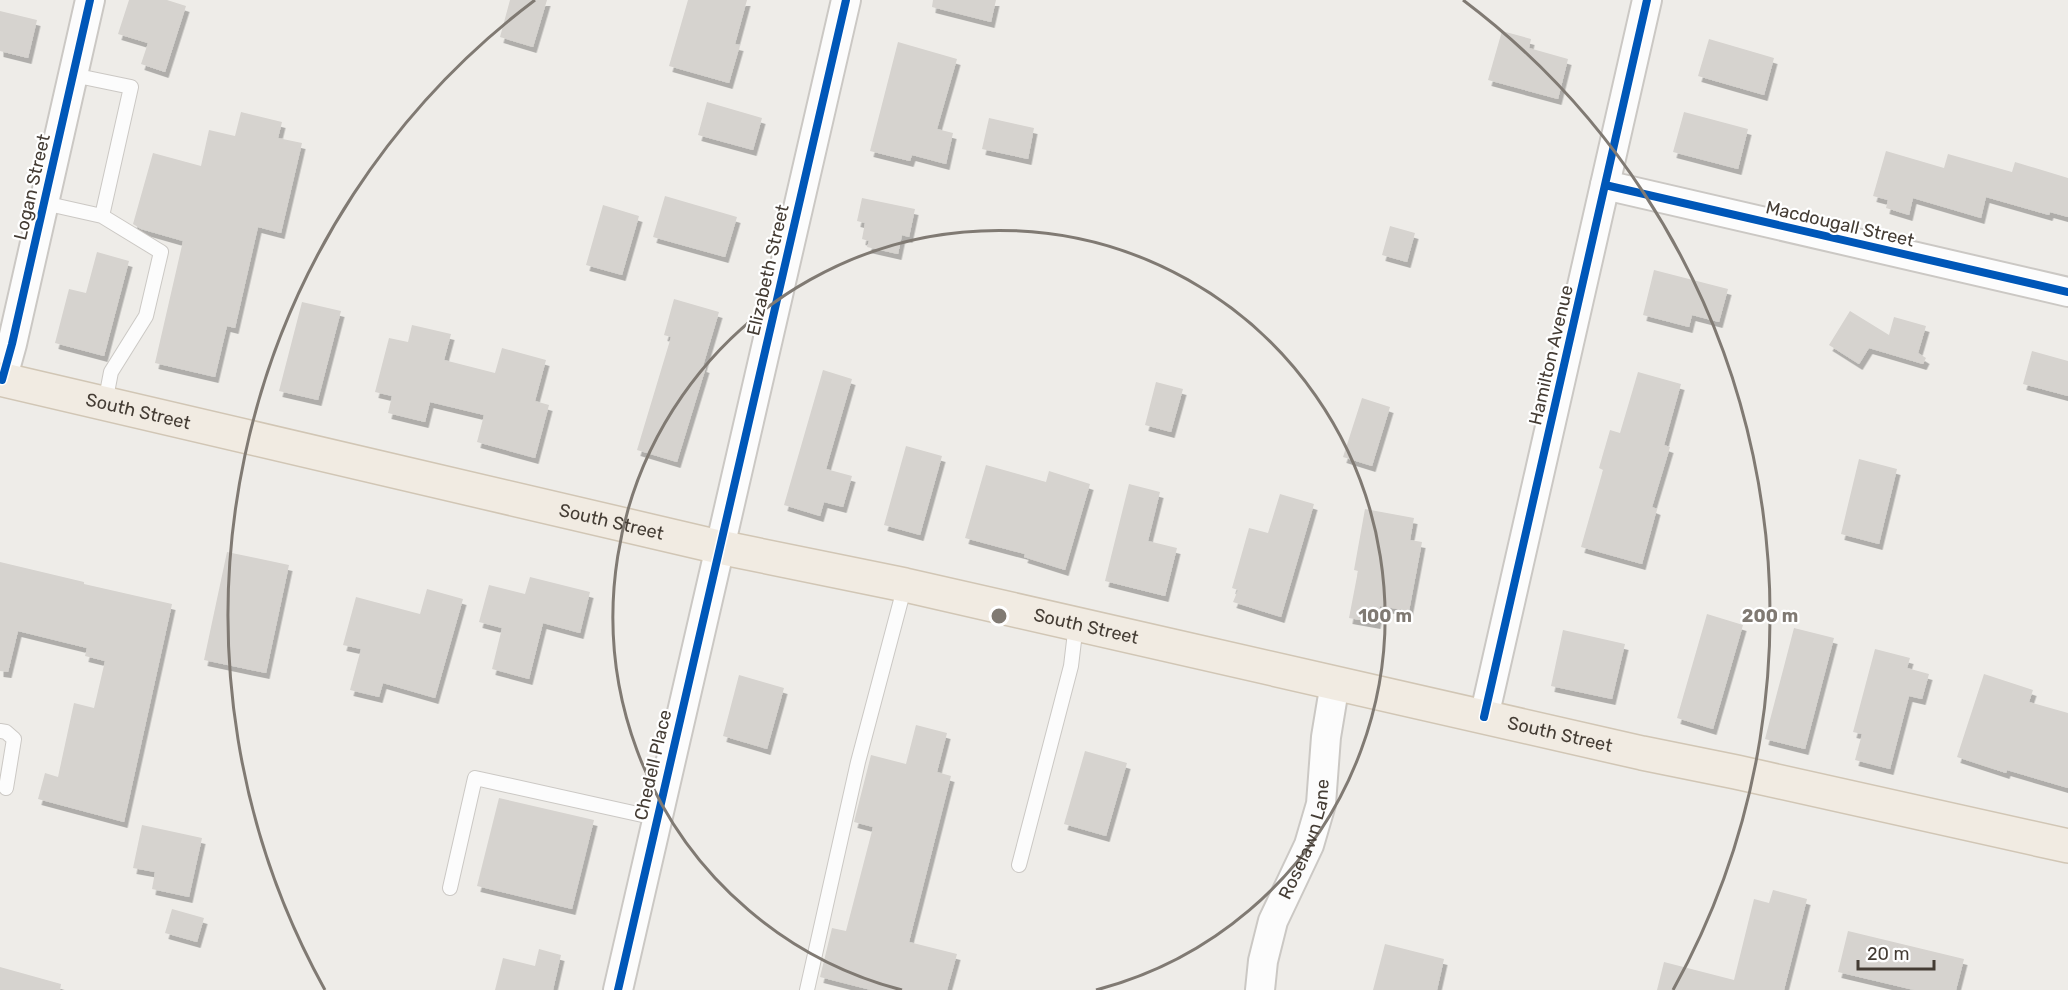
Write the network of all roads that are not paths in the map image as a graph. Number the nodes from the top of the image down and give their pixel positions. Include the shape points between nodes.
1 (90, 0) edge
2 (846, 0) edge
3 (1647, 0) edge
4 (73, 75) junction
5 (1605, 185) junction
6 (44, 203) junction
7 (102, 216) junction
8 (2068, 292) edge
9 (1, 382) edge
10 (105, 403) junction
11 (719, 547) junction
12 (904, 585) junction
13 (1077, 624) junction
14 (1335, 683) junction
15 (1485, 717) junction
16 (0, 731) edge
17 (6, 788) dead end
18 (656, 818) junction
19 (2068, 846) edge
20 (1019, 865) dead end
21 (450, 888) dead end
22 (618, 990) edge
23 (807, 990) edge
24 (1260, 990) edge

1 - 4 street, Logan Street
2 - 11 street, Elizabeth Street
3 - 5 street, Hamilton Avenue
4 - 6 street, Logan Street
4 - 7 lane via 131,87
5 - 8 street, Macdougall Street
5 - 15 street, Hamilton Avenue
6 - 7 lane
6 - 9 street, Logan Street
7 - 10 lane via 161,252 146,316 111,372
9 - 10 main road, South Street
10 - 11 main road, South Street
11 - 12 main road, South Street
11 - 18 street, Chedell Place
12 - 13 main road, South Street
12 - 23 lane via 858,762
13 - 14 main road, South Street
13 - 20 lane via 1071,666
14 - 15 main road, South Street
14 - 24 street, Roselawn Lane via 1320,804 1309,845 1273,921
15 - 19 main road, South Street
16 - 17 lane via 14,739
18 - 21 lane via 475,778
18 - 22 street, Chedell Place

